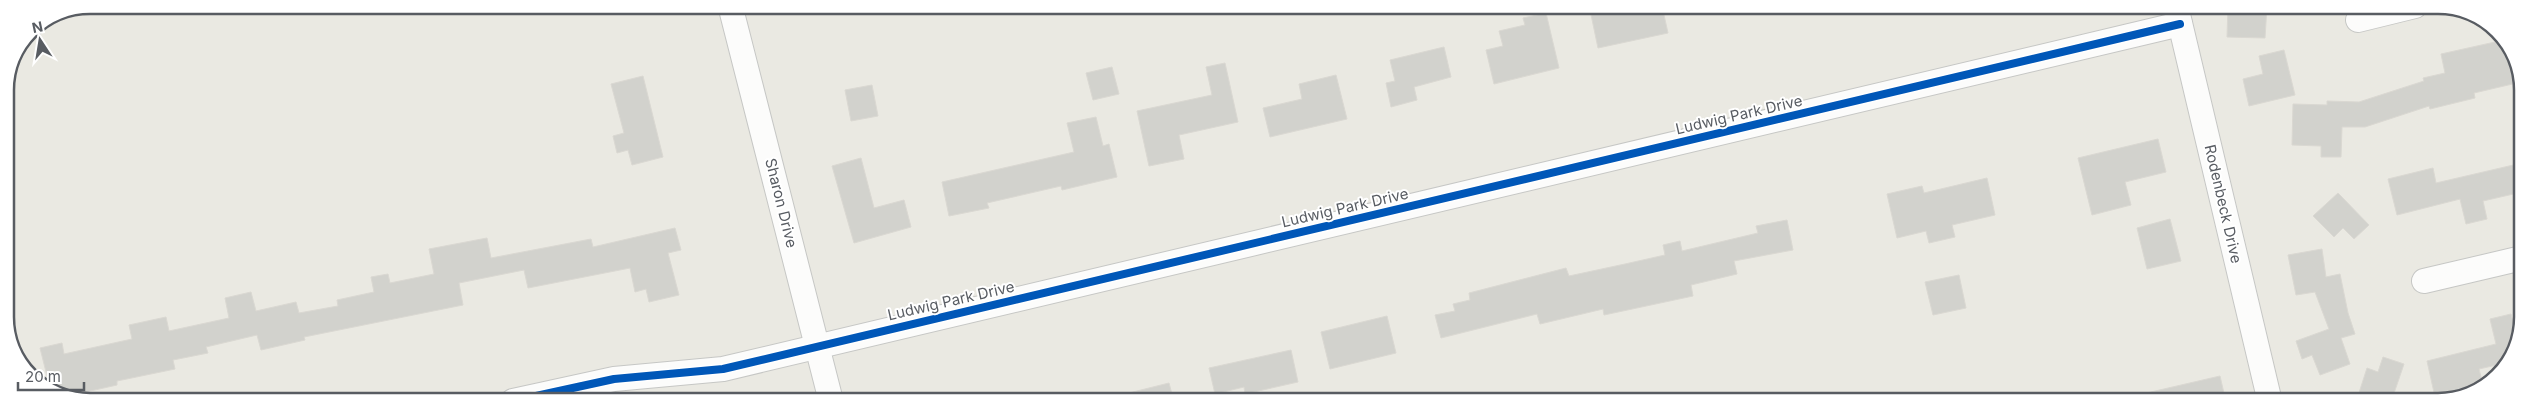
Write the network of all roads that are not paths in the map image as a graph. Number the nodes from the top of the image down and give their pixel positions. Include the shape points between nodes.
1 (732, 14) edge
2 (2382, 14) edge
3 (2178, 15) edge
4 (2358, 20) dead end
5 (2514, 260) edge
6 (2424, 281) dead end
7 (818, 347) junction
8 (548, 393) edge
9 (829, 393) edge
10 (2268, 393) edge

1 - 7 street, Sharon Drive
2 - 4 street
3 - 7 street, Ludwig Park Drive
3 - 10 street, Rodenbeck Drive
5 - 6 street
7 - 8 street, Ludwig Park Drive via 722,369 614,378
7 - 9 street, Sharon Drive

